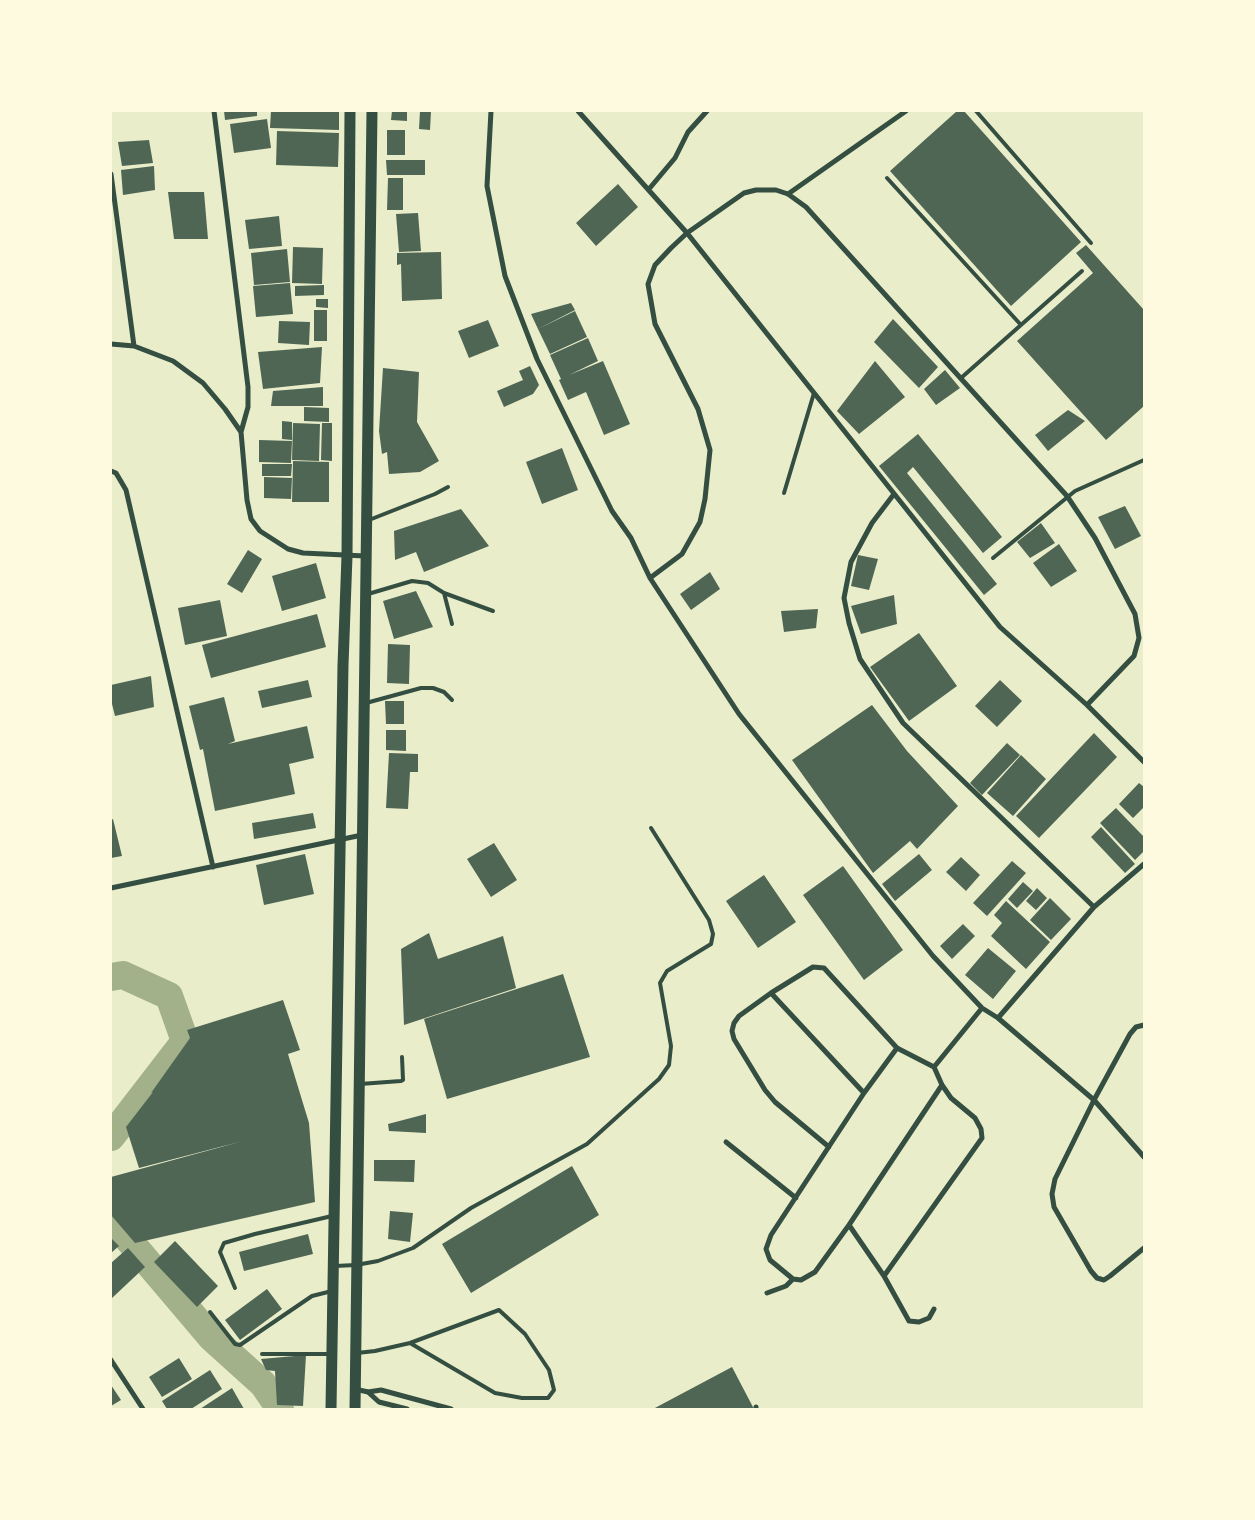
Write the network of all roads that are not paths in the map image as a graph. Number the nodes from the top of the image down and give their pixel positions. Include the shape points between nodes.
1 (214, 111) edge
2 (350, 111) edge
3 (372, 111) edge
4 (491, 111) edge
5 (578, 111) edge
6 (707, 111) edge
7 (906, 111) edge
8 (976, 111) edge
9 (111, 174) edge
10 (887, 178) dead end
11 (649, 189) junction
12 (788, 194) junction
13 (687, 233) junction
14 (348, 236) junction
15 (370, 236) junction
16 (1091, 243) dead end
17 (1082, 271) dead end
18 (1021, 325) junction
19 (111, 344) edge
20 (134, 346) junction
21 (961, 378) junction
22 (814, 393) junction
23 (241, 432) junction
24 (1144, 460) edge
25 (111, 471) edge
26 (448, 487) dead end
27 (784, 493) dead end
28 (894, 494) junction
29 (1067, 496) junction
30 (367, 520) junction
31 (347, 556) junction
32 (365, 556) junction
33 (993, 558) dead end
34 (650, 578) junction
35 (444, 593) junction
36 (366, 594) junction
37 (493, 611) dead end
38 (452, 624) dead end
39 (452, 700) dead end
40 (364, 703) junction
41 (1087, 705) junction
42 (1144, 762) edge
43 (651, 828) dead end
44 (362, 835) junction
45 (341, 839) junction
46 (1144, 864) edge
47 (213, 867) junction
48 (111, 888) edge
49 (1094, 907) junction
50 (771, 993) junction
51 (982, 1008) junction
52 (998, 1018) junction
53 (1144, 1025) edge
54 (897, 1048) junction
55 (402, 1057) dead end
56 (934, 1067) junction
57 (359, 1084) junction
58 (942, 1085) junction
59 (864, 1093) junction
60 (1094, 1100) junction
61 (726, 1142) dead end
62 (829, 1147) junction
63 (1144, 1157) edge
64 (796, 1198) junction
65 (335, 1215) junction
66 (849, 1225) junction
67 (1144, 1248) edge
68 (356, 1265) junction
69 (335, 1266) junction
70 (884, 1276) junction
71 (793, 1279) junction
72 (235, 1288) dead end
73 (334, 1290) junction
74 (767, 1293) dead end
75 (934, 1309) dead end
76 (210, 1312) dead end
77 (410, 1343) junction
78 (262, 1354) dead end
79 (333, 1354) junction
80 (355, 1354) junction
81 (111, 1360) edge
82 (354, 1389) junction
83 (368, 1392) junction
84 (356, 1408) edge
85 (143, 1409) edge
86 (332, 1409) edge
87 (407, 1409) edge
88 (451, 1409) edge

1 - 23 street via 248,387 248,407
2 - 14 main road
3 - 15 main road
4 - 34 street via 487,186 505,276 537,359 612,510 631,538
5 - 11 street
6 - 11 street via 688,132 676,158
7 - 12 street
8 - 16 lane
9 - 20 street
10 - 18 lane
11 - 13 street
12 - 13 street via 776,190 744,193
12 - 21 street via 806,207
13 - 22 street
13 - 34 street via 655,265 648,284 655,324 698,409 710,450 705,499 700,522 682,554
14 - 15 main road
14 - 31 main road
15 - 30 main road
17 - 18 lane
18 - 21 lane
19 - 20 street
20 - 23 street via 173,361 203,383
21 - 29 street
22 - 27 lane
22 - 28 street
23 - 31 street via 247,500 251,519 260,531 288,549
24 - 29 lane
25 - 47 street via 116,473 126,490
26 - 30 lane
28 - 41 street via 1000,626
28 - 49 street via 872,523 851,562 844,598 860,659 903,723
29 - 33 lane
29 - 41 street via 1095,538 1134,614 1139,638 1134,656
30 - 32 main road
31 - 32 street
31 - 45 main road
32 - 36 main road
34 - 51 street via 740,714 933,956
35 - 36 lane via 428,583 412,581
35 - 37 lane
35 - 38 lane
36 - 40 main road
39 - 40 lane via 434,688 421,688
40 - 44 main road
41 - 42 street
43 - 68 lane via 709,920 713,934 711,944 667,971 660,983 671,1046 669,1065 659,1079 587,1144 471,1208 412,1248 378,1261
44 - 45 street
44 - 57 main road
45 - 47 street
45 - 65 main road
46 - 49 street
47 - 48 street
49 - 52 street
50 - 54 street via 813,966 824,968
50 - 59 street
50 - 62 street via 739,1016 732,1031 734,1039 774,1102
51 - 52 street
51 - 56 street
52 - 60 street
53 - 60 street via 1136,1027 1130,1034
54 - 56 street
54 - 59 street
55 - 57 lane via 403,1080
56 - 58 street
57 - 68 main road
58 - 66 street
58 - 70 street via 951,1098 975,1118 982,1138
59 - 62 street
60 - 63 street
60 - 67 street via 1055,1179 1054,1208 1096,1278 1104,1280
61 - 64 street
62 - 64 street
64 - 71 street via 771,1235 766,1249 770,1260
65 - 69 main road
65 - 72 lane via 224,1243 220,1252
66 - 70 street
66 - 71 street via 815,1272 801,1280
68 - 69 lane
68 - 80 main road
69 - 73 main road
70 - 75 street via 909,1321 929,1318
71 - 74 street via 786,1286
73 - 76 lane via 312,1296 240,1345 235,1344
73 - 79 main road
77 - 77 lane via 499,1310 524,1334 549,1370 554,1390 548,1398 494,1393
77 - 80 lane
78 - 79 lane
79 - 86 main road
80 - 82 main road
81 - 85 street
82 - 83 street
82 - 84 main road
83 - 87 street via 379,1402
83 - 88 street via 381,1390

